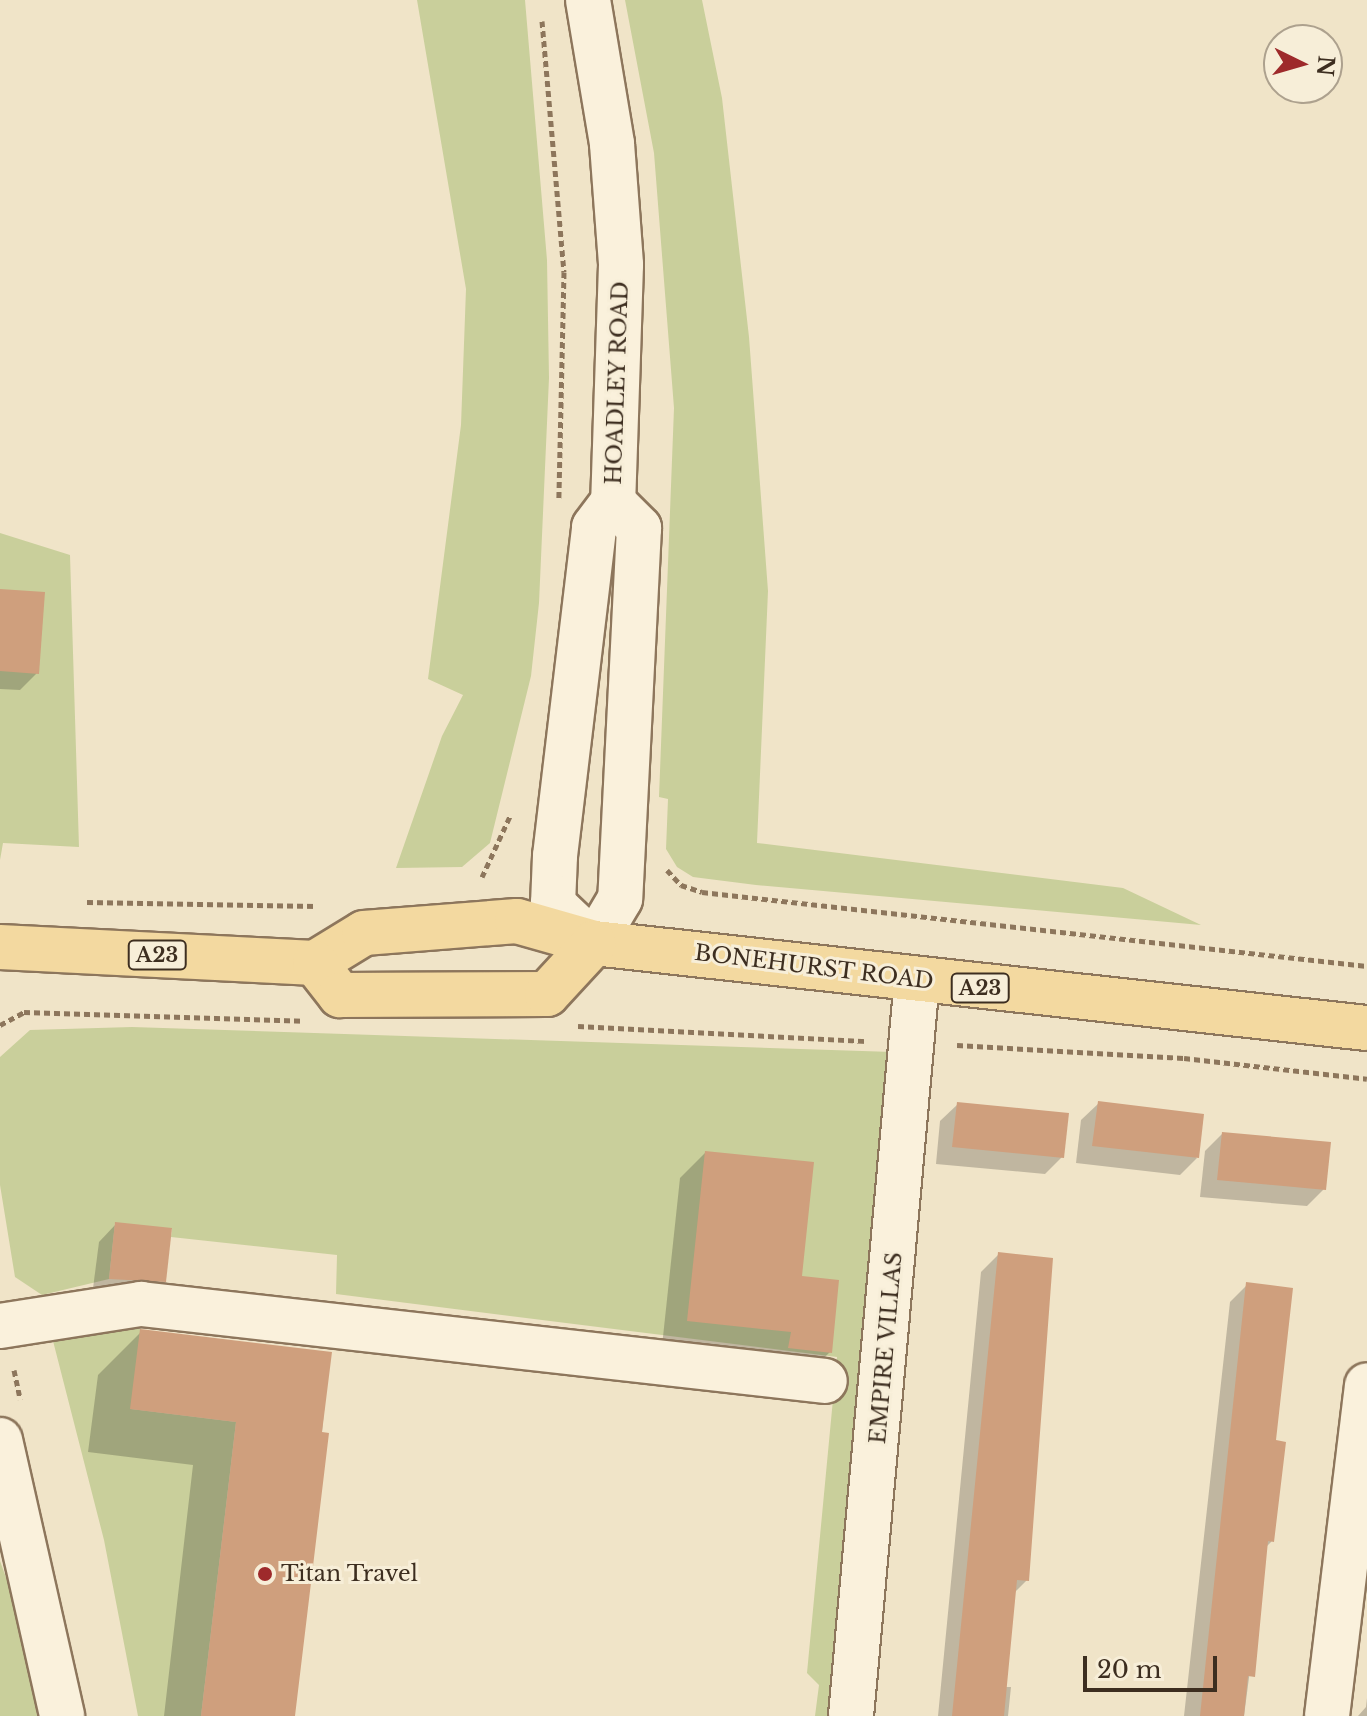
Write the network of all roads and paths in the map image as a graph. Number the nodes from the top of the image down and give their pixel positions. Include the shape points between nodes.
1 (588, 0) edge
2 (542, 19) dead end
3 (613, 502) junction
4 (559, 515) dead end
5 (517, 799) dead end
6 (658, 860) dead end
7 (476, 886) dead end
8 (75, 902) dead end
9 (331, 905) dead end
10 (594, 943) junction
11 (0, 947) edge
12 (315, 963) junction
13 (1367, 966) edge
14 (917, 979) junction
15 (319, 1021) dead end
16 (0, 1025) edge
17 (568, 1026) dead end
18 (1367, 1028) edge
19 (915, 1042) junction
20 (1367, 1079) edge
21 (0, 1326) edge
22 (825, 1381) dead end
23 (1367, 1385) edge
24 (0, 1440) edge
25 (6, 1495) edge
26 (62, 1716) edge
27 (851, 1716) edge
28 (1327, 1716) edge

1 - 3 street, HOADLEY ROAD via 612,144 621,265
2 - 4 path via 564,272
3 - 10 street, HOADLEY ROAD via 639,528 620,899
3 - 10 street via 594,527 555,856 553,904
5 - 7 path via 495,856
6 - 13 path via 681,885 702,892
8 - 9 path via 286,909
10 - 12 main road, BONEHURST ROAD / A23 via 517,921 476,922 364,933
10 - 12 main road via 547,994 340,995
10 - 14 main road, BONEHURST ROAD / A23
11 - 12 main road, A23
14 - 18 main road, BONEHURST ROAD / A23
14 - 19 street, EMPIRE VILLAS
15 - 16 path via 24,1012
17 - 19 path
19 - 20 path via 1184,1058
19 - 27 street, EMPIRE VILLAS
21 - 22 street via 141,1304
23 - 28 street
24 - 25 street
25 - 26 street

